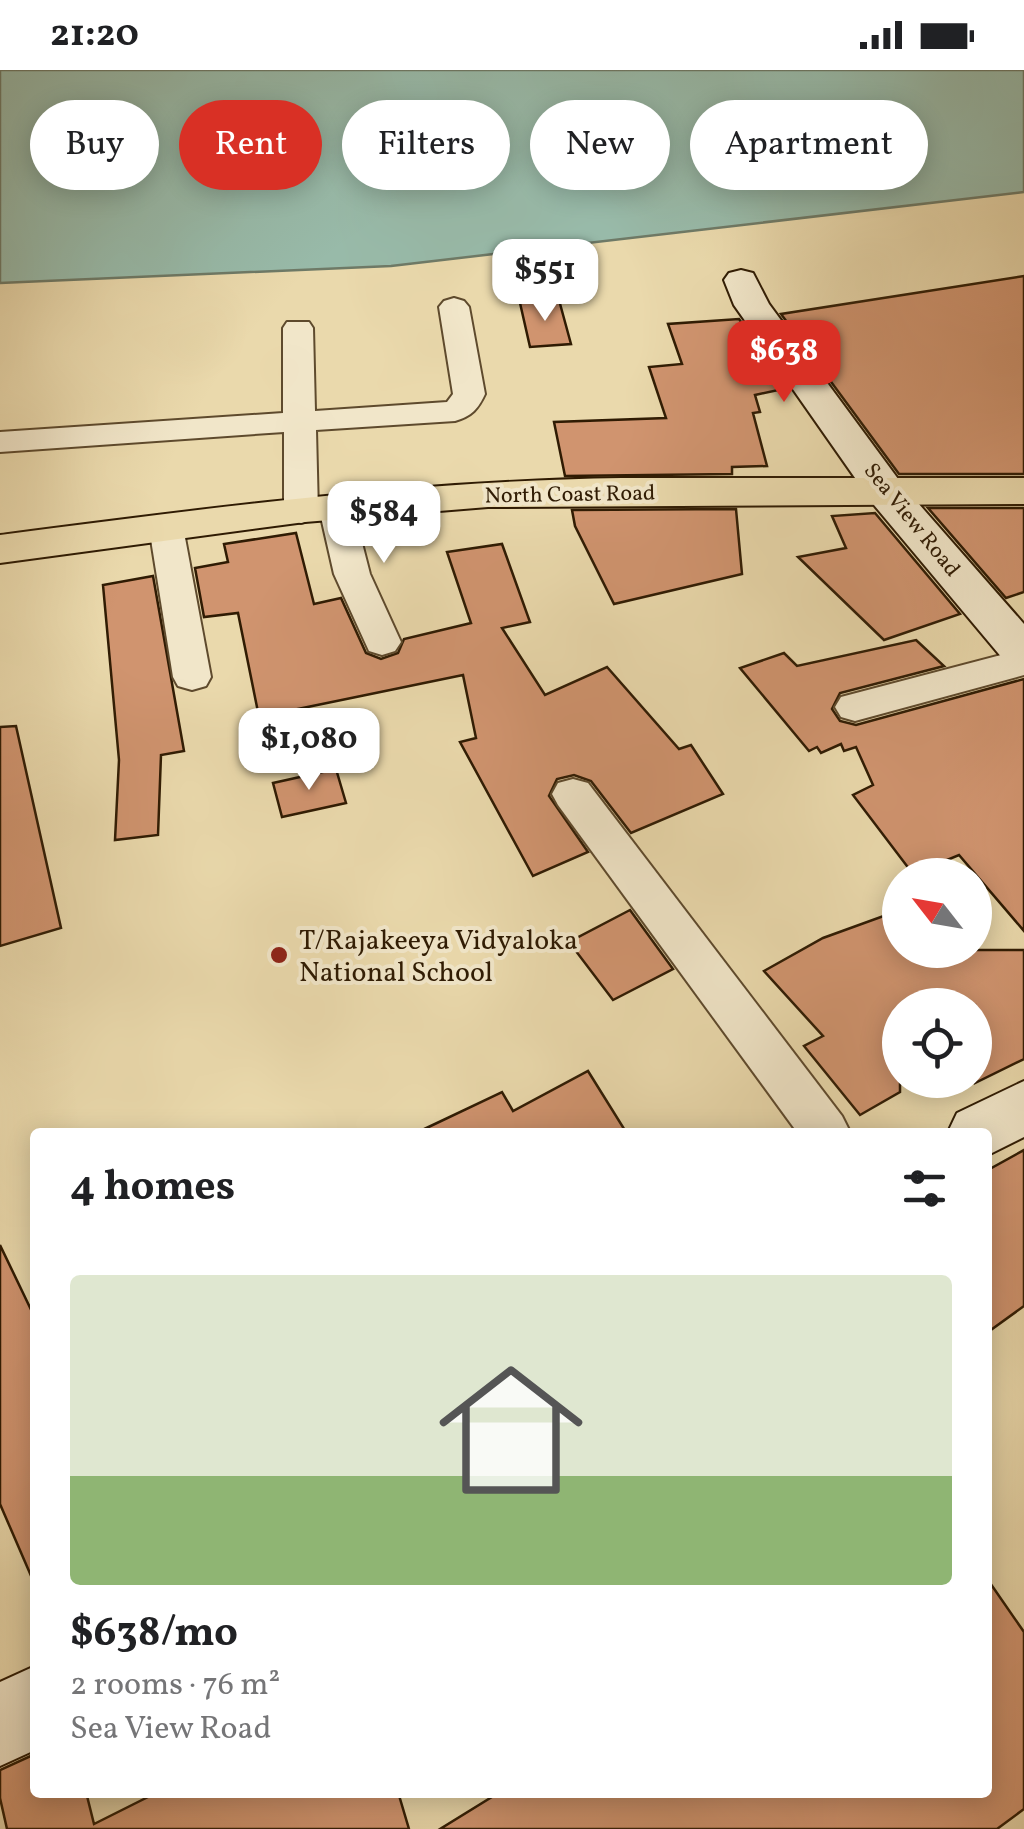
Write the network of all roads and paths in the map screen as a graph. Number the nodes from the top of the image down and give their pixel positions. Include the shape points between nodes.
1 (742, 280) dead end
2 (454, 307) dead end
3 (298, 328) dead end
4 (299, 424) junction
5 (0, 442) edge
6 (1024, 491) edge
7 (890, 496) junction
8 (318, 510) junction
9 (166, 527) junction
10 (0, 550) edge
11 (382, 642) dead end
12 (1024, 654) edge
13 (1024, 662) edge
14 (192, 677) dead end
15 (855, 708) dead end
16 (573, 794) dead end
17 (1024, 1107) edge
18 (822, 1128) edge
19 (985, 1128) edge
20 (30, 1708) edge
21 (0, 1727) edge

1 - 7 main road, Sea View Road via 752,305
2 - 4 street via 469,394 464,405
3 - 4 street
4 - 5 street
4 - 8 street
6 - 7 main road, North Coast Road
7 - 8 main road, North Coast Road via 505,493
7 - 12 main road, Sea View Road
8 - 9 main road, North Coast Road
8 - 11 street
9 - 10 main road, North Coast Road
9 - 14 street
13 - 15 street
16 - 18 street
17 - 19 main road
20 - 21 main road

